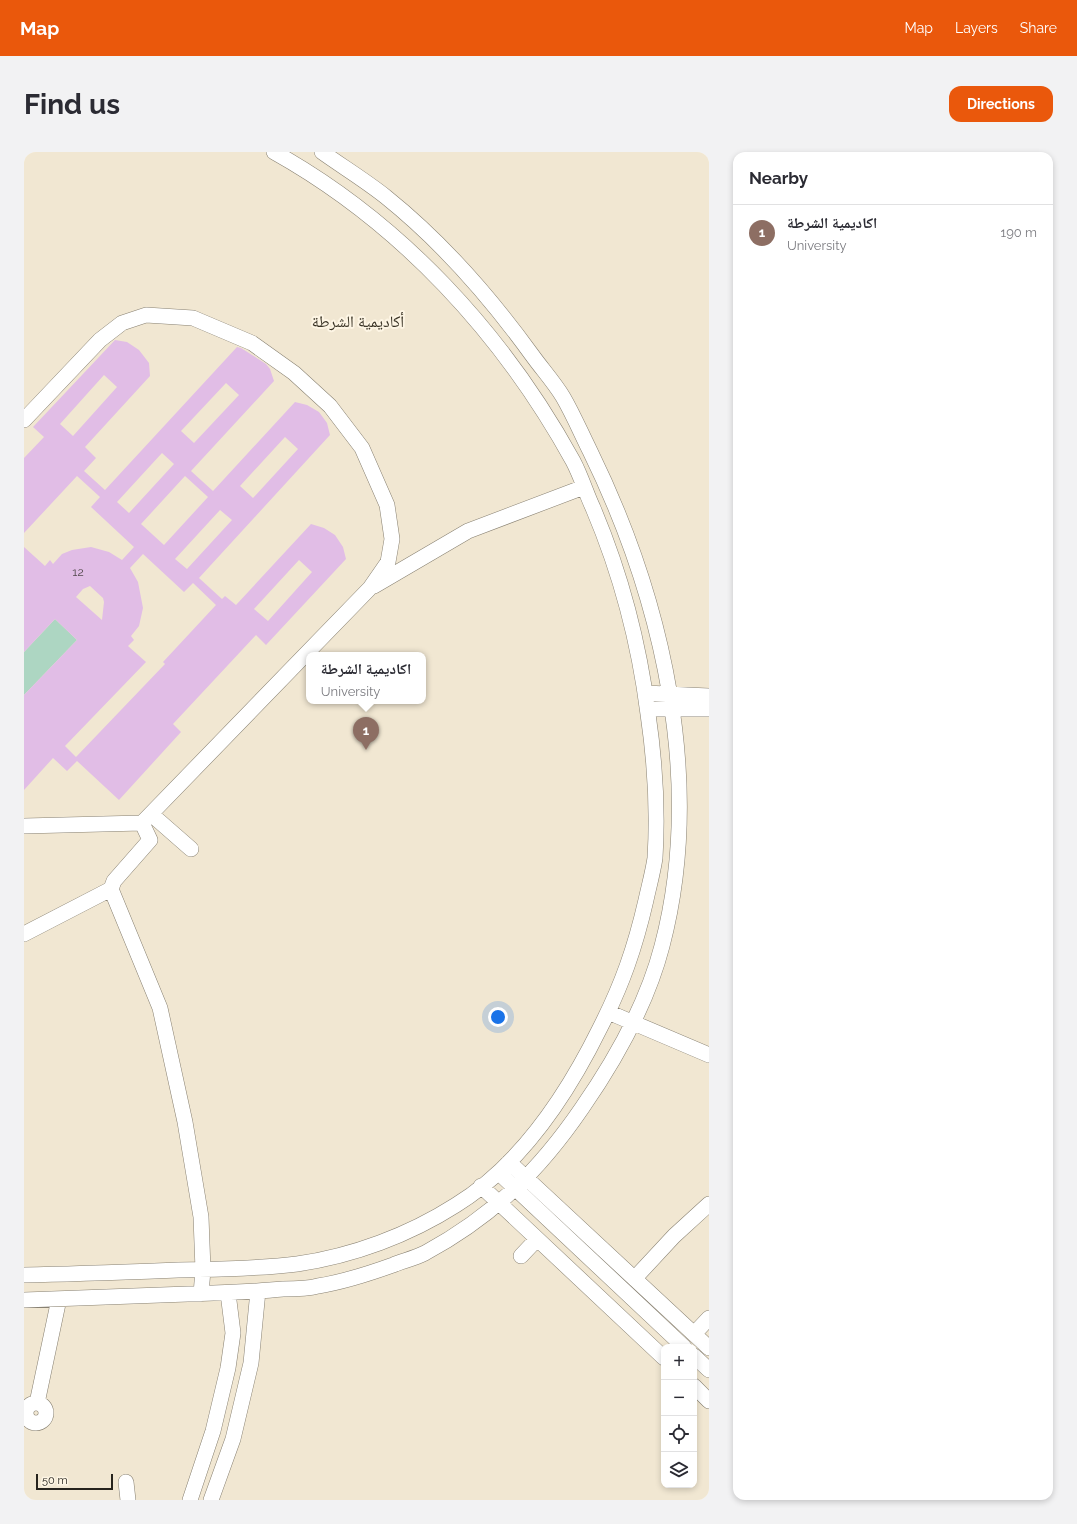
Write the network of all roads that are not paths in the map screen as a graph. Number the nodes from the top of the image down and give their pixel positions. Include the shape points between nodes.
1 (274, 152) edge
2 (322, 152) edge
3 (24, 420) edge
4 (584, 487) junction
5 (370, 588) junction
6 (308, 652) edge
7 (306, 654) edge
8 (646, 693) junction
9 (669, 694) junction
10 (709, 696) edge
11 (648, 709) junction
12 (671, 709) junction
13 (709, 709) edge
14 (146, 819) junction
15 (24, 826) edge
16 (190, 849) dead end
17 (111, 889) junction
18 (24, 934) edge
19 (608, 1012) junction
20 (632, 1022) junction
21 (709, 1055) edge
22 (509, 1162) junction
23 (499, 1173) junction
24 (521, 1183) junction
25 (481, 1186) junction
26 (499, 1203) junction
27 (706, 1212) edge
28 (537, 1239) junction
29 (521, 1256) dead end
30 (203, 1270) junction
31 (24, 1275) edge
32 (635, 1278) junction
33 (258, 1291) junction
34 (228, 1293) junction
35 (201, 1294) junction
36 (58, 1299) junction
37 (24, 1300) edge
38 (709, 1318) edge
39 (694, 1334) junction
40 (681, 1344) edge
41 (709, 1348) edge
42 (661, 1355) edge
43 (697, 1359) edge
44 (709, 1370) edge
45 (697, 1389) edge
46 (709, 1401) edge
47 (37, 1403) dead end
48 (126, 1482) dead end
49 (128, 1500) edge
50 (190, 1500) edge
51 (211, 1500) edge

1 - 4 street via 325,183 382,226 437,278 486,331 532,395 574,464
2 - 9 street via 386,197 454,259 499,310 563,397 611,494 631,543 650,606
3 - 5 street via 100,340 122,323 146,315 193,318 252,343 294,373 330,406 362,448 387,505 392,539 388,562
4 - 5 street via 468,531
4 - 8 street via 605,538 629,610
5 - 6 street
7 - 14 street
8 - 9 street
8 - 11 street
9 - 10 street
9 - 12 street
11 - 12 street
11 - 19 street via 657,787 654,862 635,947
12 - 13 street
12 - 20 street via 680,786 679,843 674,886 662,947
14 - 15 street
14 - 16 street
14 - 17 street via 150,840 114,881
17 - 18 street
17 - 30 street via 160,1008 185,1122 201,1217
19 - 20 street
19 - 22 street via 584,1062 545,1120
20 - 21 street
20 - 24 street via 605,1075 558,1143
22 - 23 street
22 - 24 street
23 - 24 street
23 - 25 street
24 - 26 street
24 - 32 street
24 - 40 street
25 - 26 street
25 - 30 street via 458,1204 400,1235 348,1253 298,1264
26 - 28 street
26 - 33 street via 472,1224 421,1255 367,1274 316,1287
27 - 32 street via 674,1236
28 - 29 street
28 - 42 street
30 - 31 street
30 - 35 street
32 - 39 street
33 - 34 street
33 - 51 street via 251,1363 233,1439
34 - 35 street
34 - 50 street via 232,1333 228,1368 213,1432
35 - 36 street
36 - 37 street
36 - 47 street
38 - 39 street
39 - 41 street
43 - 44 street
45 - 46 street
48 - 49 street

